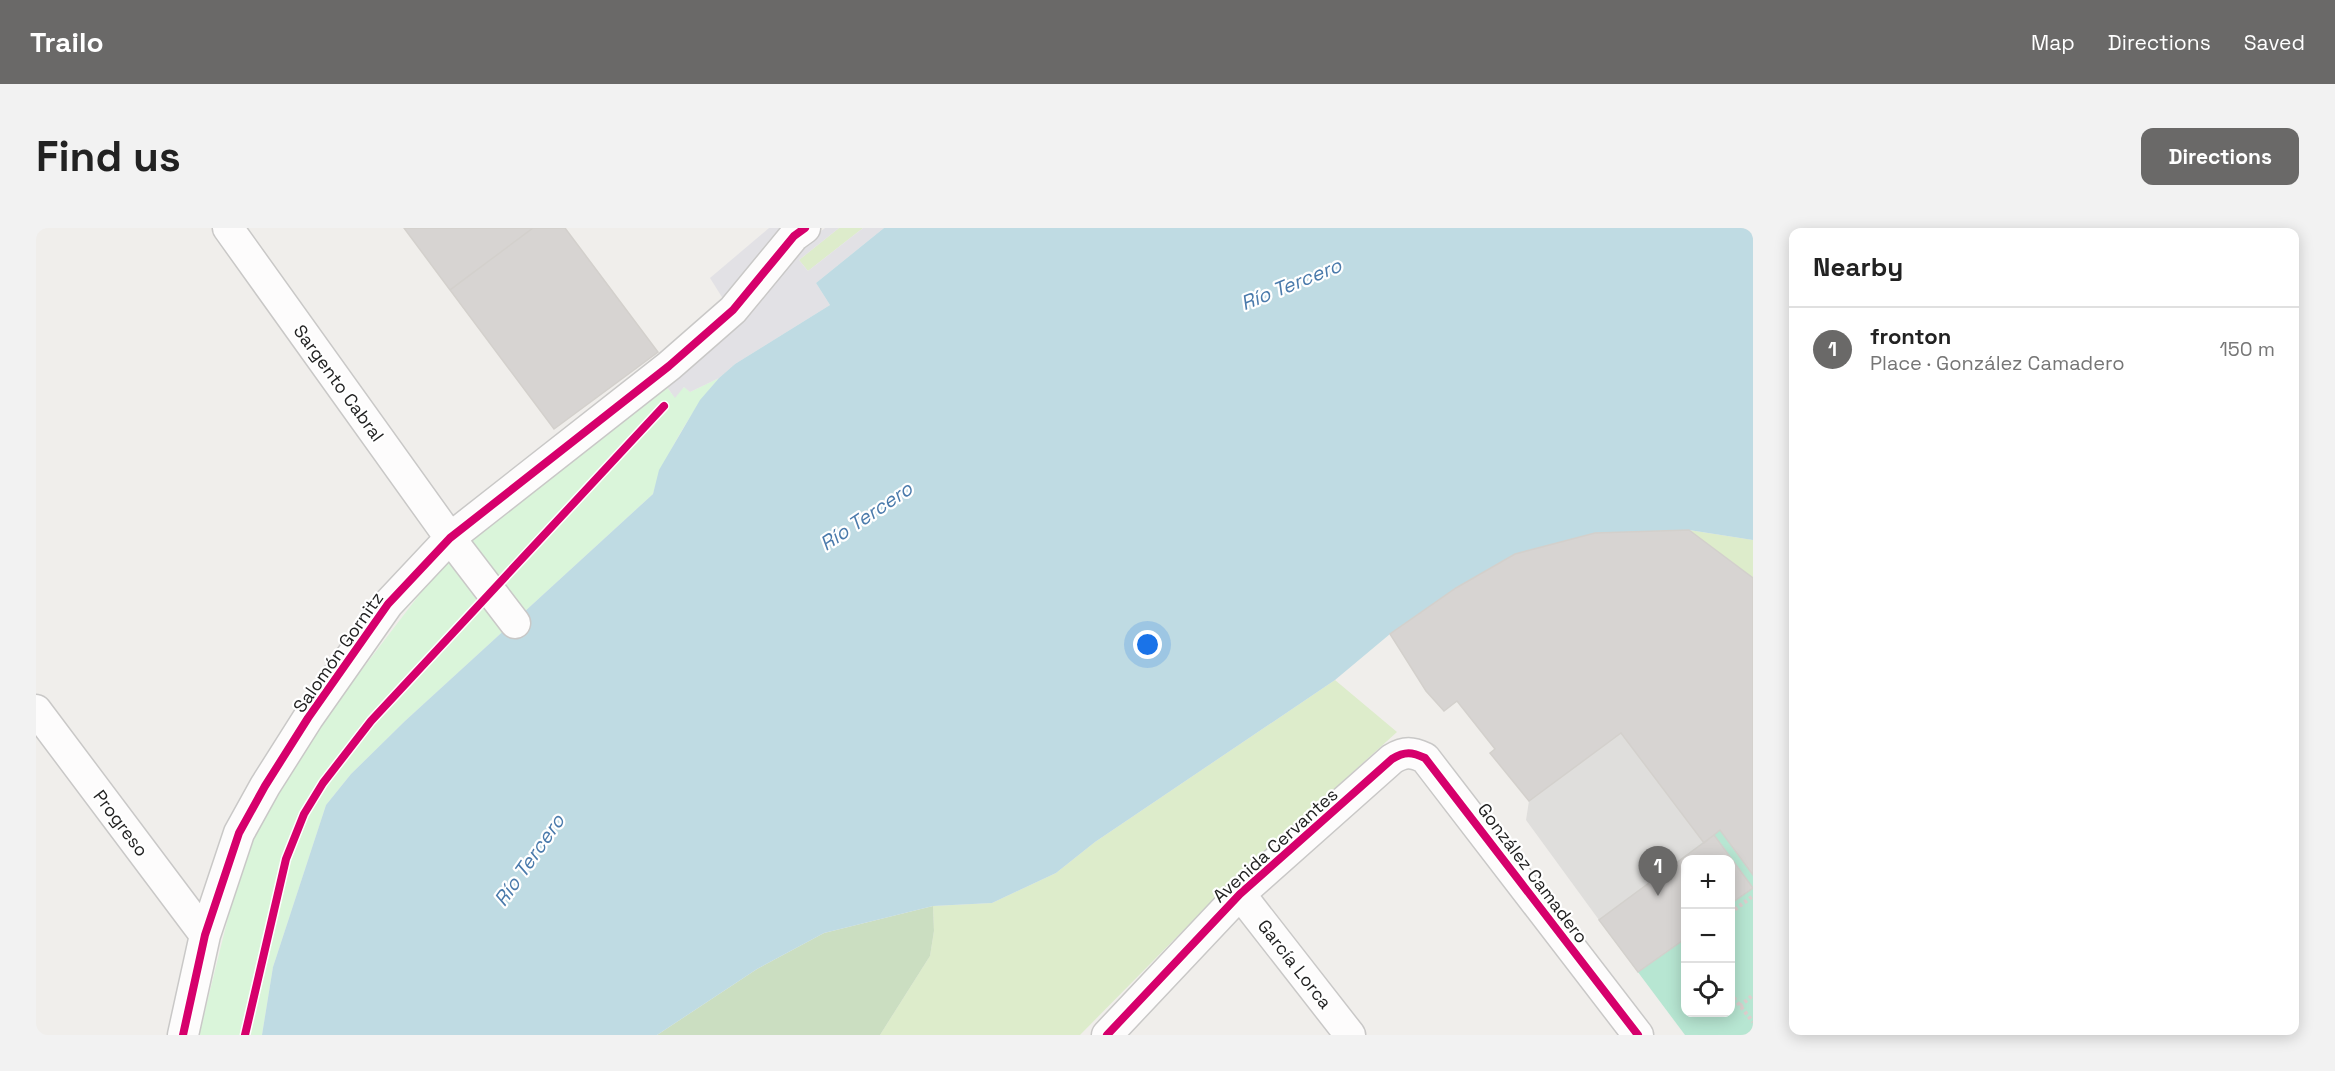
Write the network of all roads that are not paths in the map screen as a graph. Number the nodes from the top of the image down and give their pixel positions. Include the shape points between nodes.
1 (228, 228) edge
2 (805, 228) edge
3 (450, 538) junction
4 (514, 623) dead end
5 (39, 720) edge
6 (1392, 759) joint
7 (1240, 894) junction
8 (205, 935) junction
9 (183, 1035) edge
10 (1107, 1035) edge
11 (1350, 1035) edge
12 (1638, 1035) edge

1 - 3 street, Sargento Cabral
2 - 3 street, Salomón Gornitz via 733,310 677,359
3 - 4 street, Sargento Cabral
3 - 8 street, Salomón Gornitz via 388,604 265,786 239,833
5 - 8 street, Progreso
6 - 7 street, Avenida Cervantes
6 - 12 street, González Camadero via 1402,753 1425,758
7 - 10 street, Avenida Cervantes
7 - 11 street, García Lorca
8 - 9 street, Salomón Gornitz

